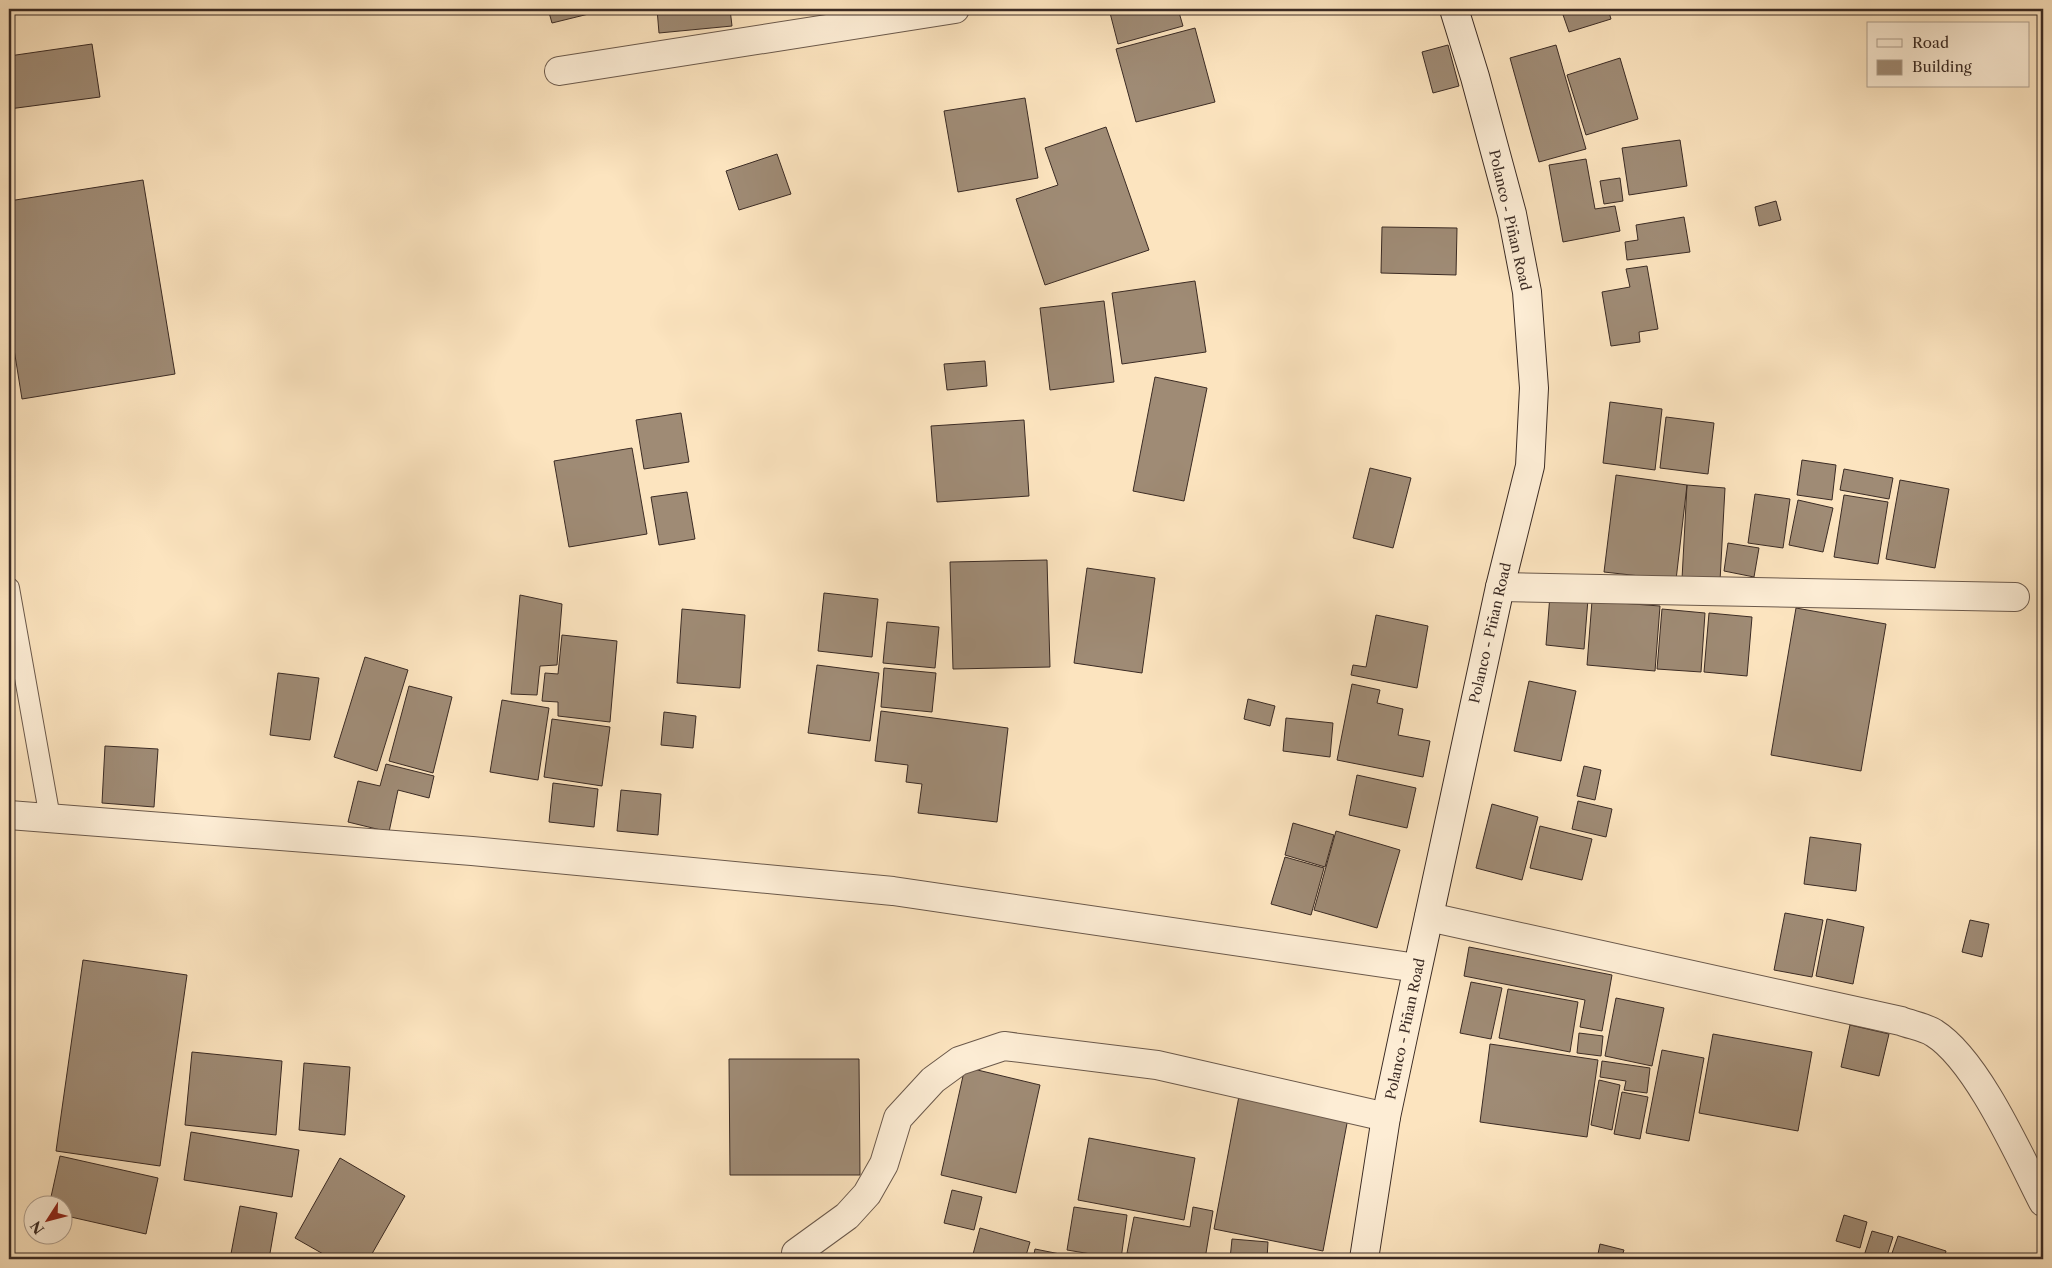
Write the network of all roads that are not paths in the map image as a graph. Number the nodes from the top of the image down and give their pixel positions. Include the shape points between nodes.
1 (955, 9) edge
2 (1454, 9) edge
3 (559, 71) dead end
4 (1500, 587) junction
5 (9, 588) edge
6 (2015, 597) dead end
7 (9, 815) edge
8 (50, 818) junction
9 (1429, 917) junction
10 (1417, 968) junction
11 (1386, 1117) junction
12 (2043, 1202) edge
13 (796, 1253) dead end
14 (1364, 1259) edge

1 - 3 street
2 - 4 street, Polanco - Piñan Road via 1476,77 1512,214 1527,292 1534,388 1530,466
4 - 6 street
4 - 9 street, Polanco - Piñan Road
5 - 8 lane
7 - 8 street
8 - 10 street via 472,851 893,891
9 - 10 street, Polanco - Piñan Road
9 - 12 street via 1901,1021 1934,1033 1962,1059 1985,1094
10 - 11 street, Polanco - Piñan Road
11 - 13 street via 1157,1065 1004,1046 959,1061 933,1080 898,1118 884,1164 867,1194 847,1216
11 - 14 street, Polanco - Piñan Road

